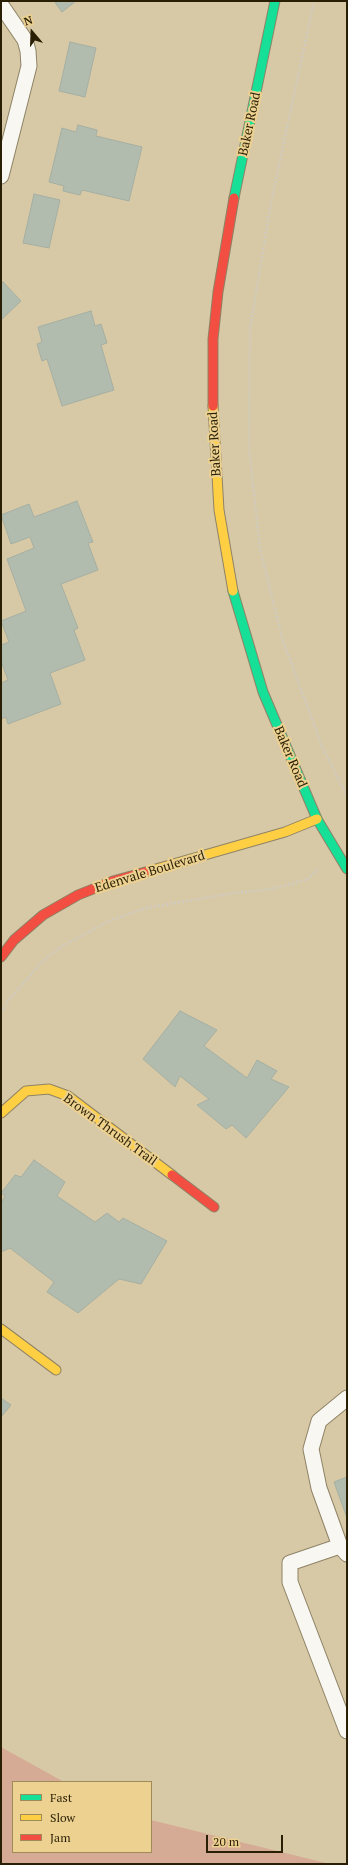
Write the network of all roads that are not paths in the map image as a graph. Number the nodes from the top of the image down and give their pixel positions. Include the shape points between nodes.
1 (275, 1) edge
2 (1, 5) edge
3 (1, 176) edge
4 (317, 819) junction
5 (347, 869) edge
6 (1, 957) edge
7 (1, 1113) edge
8 (214, 1207) dead end
9 (1, 1329) edge
10 (56, 1370) dead end
11 (347, 1398) edge
12 (343, 1550) edge
13 (347, 1731) edge

1 - 4 main road, Baker Road via 230,217 218,292 213,339 213,422 219,510 235,601 263,692
2 - 3 lane via 25,40 29,66
4 - 5 main road, Baker Road
4 - 6 main road, Edenvale Boulevard via 285,832 113,882 78,895 43,915 14,940
7 - 8 main road, Brown Thrush Trail via 26,1091 49,1089 68,1096
9 - 10 main road
11 - 12 lane via 319,1421 311,1449 319,1488
12 - 13 lane via 290,1563 290,1582

